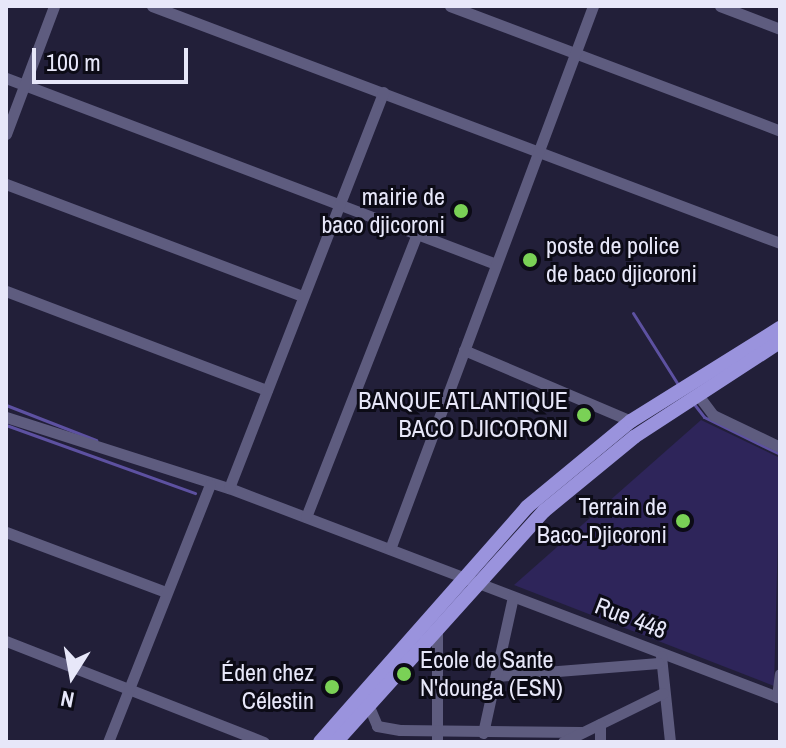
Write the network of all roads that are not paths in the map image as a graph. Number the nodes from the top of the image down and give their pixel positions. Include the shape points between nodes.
1 (54, 6) edge
2 (152, 6) edge
3 (450, 6) edge
4 (593, 6) edge
5 (720, 6) edge
6 (780, 29) edge
7 (575, 53) junction
8 (6, 78) edge
9 (24, 85) junction
10 (383, 92) junction
11 (780, 131) edge
12 (6, 134) edge
13 (539, 150) junction
14 (6, 184) edge
15 (339, 205) junction
16 (417, 234) junction
17 (780, 243) edge
18 (496, 264) junction
19 (6, 291) edge
20 (303, 296) junction
21 (780, 328) edge
22 (777, 346) edge
23 (464, 350) junction
24 (267, 390) junction
25 (698, 395) junction
26 (6, 417) edge
27 (631, 421) junction
28 (780, 447) edge
29 (210, 485) junction
30 (229, 488) junction
31 (306, 517) junction
32 (6, 532) edge
33 (390, 549) junction
34 (472, 581) junction
35 (166, 592) junction
36 (513, 597) junction
37 (437, 631) junction
38 (6, 641) edge
39 (660, 658) junction
40 (780, 674) edge
41 (496, 676) junction
42 (129, 687) junction
43 (663, 693) junction
44 (778, 698) edge
45 (367, 702) junction
46 (600, 724) junction
47 (581, 732) junction
48 (483, 733) junction
49 (437, 738) edge
50 (108, 742) edge
51 (264, 742) edge
52 (320, 742) edge
53 (336, 742) edge
54 (563, 742) edge
55 (600, 742) edge
56 (670, 742) edge

1 - 9 street
2 - 10 street
3 - 7 street
4 - 7 street
5 - 6 street
7 - 11 street
7 - 13 street
8 - 9 street
9 - 12 street
9 - 15 street
10 - 13 street
10 - 15 street
13 - 17 street
13 - 18 street
14 - 20 street
15 - 16 street
15 - 20 street
16 - 18 street
16 - 31 street
18 - 23 street
19 - 24 street
20 - 24 street
21 - 27 main road
22 - 25 main road
23 - 27 street
23 - 33 street
24 - 30 street
25 - 28 street via 713,415
25 - 34 main road via 544,511
26 - 29 street, Rue 448
27 - 34 main road via 527,507
29 - 30 street, Rue 448
29 - 35 street
30 - 31 street, Rue 448
31 - 33 street, Rue 448
32 - 35 street
33 - 34 street, Rue 448
34 - 36 street, Rue 448
34 - 37 main road
34 - 52 main road
35 - 42 street
36 - 39 street, Rue 448
36 - 41 street
37 - 45 main road
37 - 49 street
38 - 42 street
39 - 41 street
39 - 43 street
39 - 44 street, Rue 448
40 - 44 street
41 - 48 street
42 - 50 street
42 - 51 street
43 - 46 street
43 - 56 street
45 - 49 street via 377,726
45 - 53 main road
46 - 47 street
46 - 55 street
47 - 48 street
47 - 54 street
48 - 49 street

